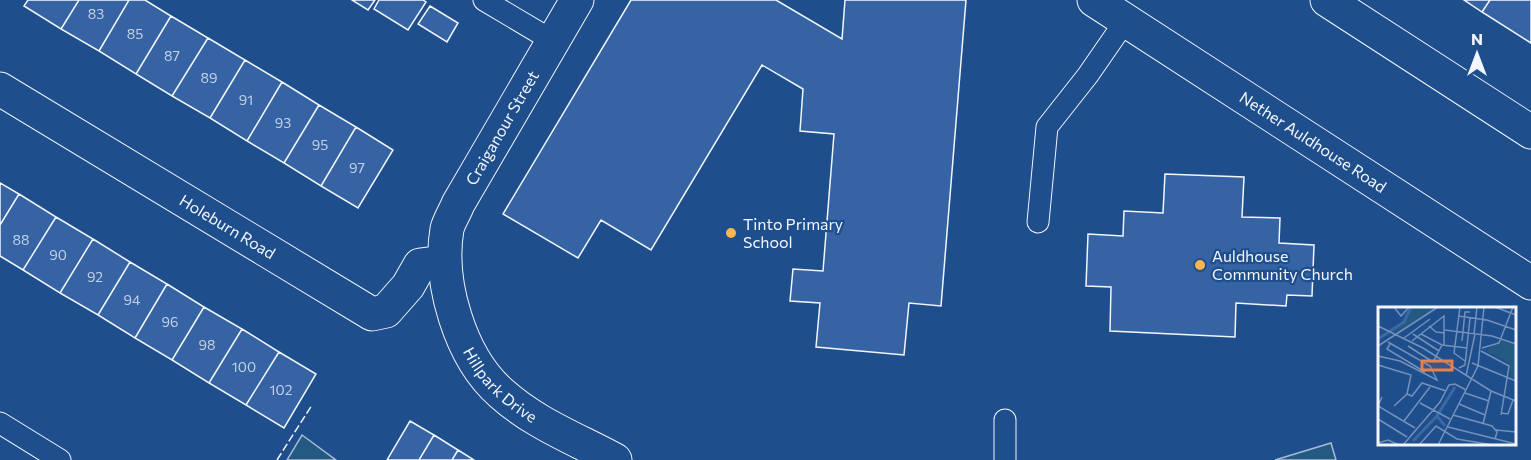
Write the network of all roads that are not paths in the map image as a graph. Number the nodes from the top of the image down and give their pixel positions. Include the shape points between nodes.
1 (484, 0) edge
2 (577, 0) edge
3 (1094, 0) edge
4 (1327, 0) edge
5 (1126, 20) junction
6 (553, 40) junction
7 (0, 89) edge
8 (1531, 132) edge
9 (1038, 222) dead end
10 (444, 262) junction
11 (1531, 283) edge
12 (1005, 420) dead end
13 (0, 423) edge
14 (60, 460) edge
15 (615, 460) edge
16 (1005, 460) edge

1 - 6 lane
2 - 6 street, Craiganour Street
3 - 5 street, Nether Auldhouse Road
4 - 8 street
5 - 9 lane via 1047,127
5 - 11 street, Nether Auldhouse Road
6 - 10 street, Craiganour Street via 458,204 448,227
7 - 10 street, Holeburn Road via 372,314 386,311 420,265
10 - 15 street, Hillpark Drive via 462,334 478,365 500,393 543,424
12 - 16 lane
13 - 14 lane

